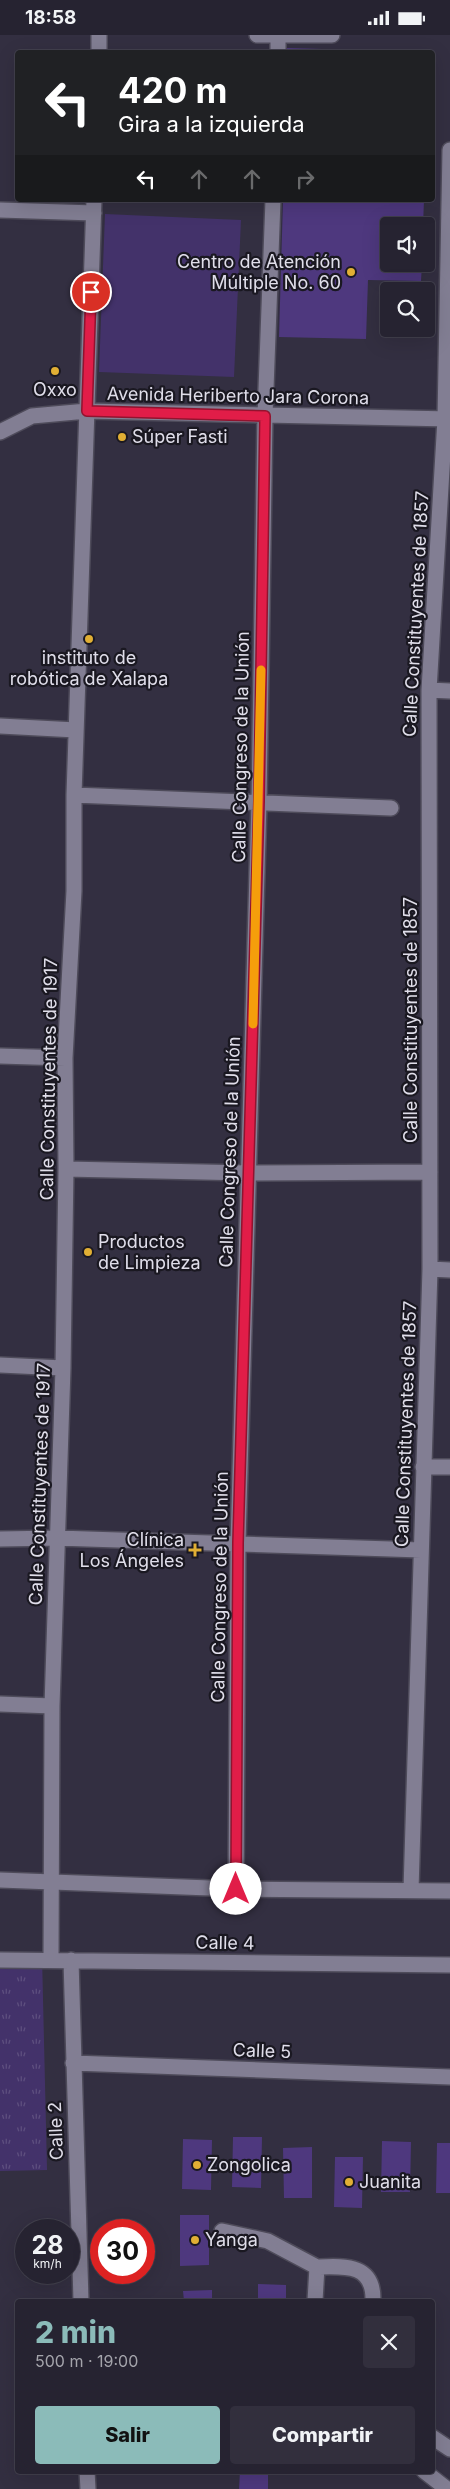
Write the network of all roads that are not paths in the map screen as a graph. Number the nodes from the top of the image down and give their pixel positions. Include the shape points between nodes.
1 (99, 35) edge
2 (257, 35) edge
3 (278, 35) edge
4 (332, 35) edge
5 (98, 50) edge
6 (278, 50) edge
7 (450, 150) edge
8 (273, 202) edge
9 (94, 206) edge
10 (0, 210) edge
11 (87, 411) junction
12 (265, 416) junction
13 (447, 419) edge
14 (0, 432) edge
15 (429, 690) junction
16 (450, 691) edge
17 (0, 726) edge
18 (76, 730) junction
19 (74, 795) junction
20 (259, 801) junction
21 (391, 808) dead end
22 (0, 1056) edge
23 (65, 1059) junction
24 (66, 1169) junction
25 (430, 1172) junction
26 (248, 1173) junction
27 (430, 1269) junction
28 (450, 1270) edge
29 (0, 1365) edge
30 (62, 1368) junction
31 (424, 1467) junction
32 (450, 1467) edge
33 (57, 1538) junction
34 (0, 1539) edge
35 (238, 1543) junction
36 (421, 1549) junction
37 (0, 1704) edge
38 (52, 1706) junction
39 (0, 1880) edge
40 (51, 1882) junction
41 (236, 1889) junction
42 (411, 1890) junction
43 (450, 1891) edge
44 (0, 1959) edge
45 (51, 1960) junction
46 (71, 1960) junction
47 (450, 1965) edge
48 (72, 2063) junction
49 (450, 2077) edge
50 (222, 2231) dead end
51 (317, 2267) junction
52 (81, 2299) edge
53 (315, 2299) edge
54 (373, 2299) edge
55 (435, 2439) edge
56 (450, 2449) edge
57 (87, 2474) edge
58 (428, 2474) edge
59 (88, 2489) edge
60 (447, 2489) edge

1 - 5 street
2 - 3 street
3 - 4 street
3 - 6 street
7 - 13 street, Calle Constituyentes de 1857
8 - 12 street, Calle Congreso de la Unión
9 - 10 street
9 - 11 street, Calle Constituyentes de 1917
11 - 12 street, Avenida Heriberto Jara Corona
11 - 14 street, Avenida Heriberto Jara Corona via 32,416
11 - 18 street, Calle Constituyentes de 1917
12 - 13 street, Avenida Heriberto Jara Corona
12 - 20 street, Calle Congreso de la Unión
13 - 15 street, Calle Constituyentes de 1857
15 - 16 street
15 - 25 street, Calle Constituyentes de 1857
17 - 18 street
18 - 19 street, Calle Constituyentes de 1917
19 - 20 street
19 - 23 street, Calle Constituyentes de 1917 via 74,891
20 - 21 street
20 - 26 street, Calle Congreso de la Unión
22 - 23 street
23 - 24 street, Calle Constituyentes de 1917
24 - 26 street
24 - 30 street, Calle Constituyentes de 1917
25 - 26 street
25 - 27 street, Calle Constituyentes de 1857
26 - 35 street, Calle Congreso de la Unión
27 - 28 street
27 - 31 street, Calle Constituyentes de 1857
29 - 30 street
30 - 33 street, Calle Constituyentes de 1917
31 - 32 street
31 - 36 street, Calle Constituyentes de 1857
33 - 34 street
33 - 35 street
33 - 38 street, Calle Constituyentes de 1917
35 - 36 street
35 - 41 street, Calle Congreso de la Unión
36 - 42 street, Calle Constituyentes de 1857
37 - 38 street
38 - 40 street, Calle Constituyentes de 1917
39 - 40 street
40 - 41 street
40 - 45 street, Calle Constituyentes de 1917
41 - 42 street
42 - 43 street
44 - 45 street, Calle 4
45 - 46 street, Calle 4
46 - 47 street, Calle 4
46 - 48 street, Calle 2
48 - 49 street, Calle 5
48 - 52 street, Calle 2
50 - 51 street via 268,2241
51 - 53 street
51 - 54 street via 345,2266 362,2271 374,2287
55 - 56 street
57 - 59 street
58 - 60 street

